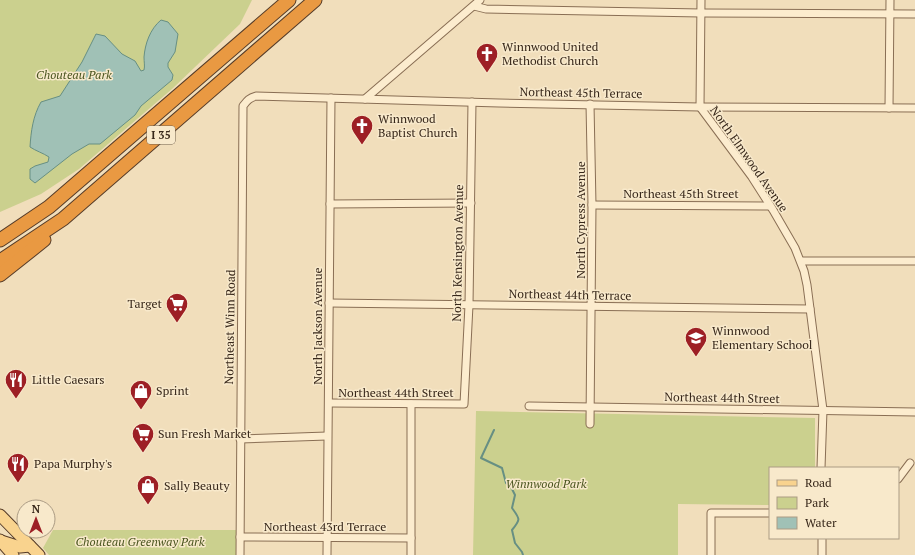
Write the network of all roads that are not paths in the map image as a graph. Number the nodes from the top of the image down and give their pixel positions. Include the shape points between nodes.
1 (289, 0) edge
2 (316, 0) edge
3 (480, 0) edge
4 (701, 0) edge
5 (890, 0) edge
6 (474, 6) junction
7 (701, 12) junction
8 (890, 13) junction
9 (915, 14) edge
10 (331, 98) junction
11 (365, 98) junction
12 (247, 100) joint
13 (472, 102) junction
14 (590, 104) junction
15 (700, 107) junction
16 (889, 108) junction
17 (915, 108) edge
18 (471, 203) junction
19 (330, 204) junction
20 (592, 205) junction
21 (770, 206) junction
22 (49, 207) junction
23 (63, 219) junction
24 (0, 233) edge
25 (0, 240) edge
26 (0, 260) edge
27 (801, 261) junction
28 (915, 261) edge
29 (0, 276) edge
30 (329, 303) junction
31 (469, 305) junction
32 (592, 306) junction
33 (810, 308) junction
34 (329, 403) junction
35 (411, 404) junction
36 (464, 404) joint
37 (529, 406) dead end
38 (591, 407) junction
39 (823, 410) junction
40 (915, 412) edge
41 (590, 424) dead end
42 (327, 436) junction
43 (240, 438) junction
44 (910, 463) dead end
45 (821, 467) edge
46 (899, 478) edge
47 (769, 513) edge
48 (0, 515) edge
49 (240, 537) junction
50 (327, 537) junction
51 (411, 538) junction
52 (822, 539) edge
53 (0, 540) edge
54 (30, 546) junction
55 (13, 555) edge
56 (40, 555) edge
57 (240, 555) edge
58 (327, 555) edge
59 (411, 555) edge
60 (711, 555) edge
61 (822, 555) edge

1 - 22 highway, I 35
2 - 23 highway, I 35
3 - 6 street
4 - 7 street, North Elmwood Avenue
5 - 8 street
6 - 7 street via 486,9
6 - 11 street
7 - 8 street
7 - 15 street, North Elmwood Avenue
8 - 9 street
8 - 16 street
10 - 11 street, Northeast 45th Terrace
10 - 12 street, Northeast 45th Terrace via 256,96
10 - 19 street, North Jackson Avenue
11 - 13 street, Northeast 45th Terrace
12 - 43 street, Northeast Winn Road via 243,106
13 - 14 street, Northeast 45th Terrace
13 - 18 street, North Kensington Avenue
14 - 15 street, Northeast 45th Terrace
14 - 20 street, North Cypress Avenue
15 - 16 street, Northeast 45th Terrace
15 - 21 street, North Elmwood Avenue via 752,177
16 - 17 street, Northeast 45th Terrace
18 - 19 street
18 - 31 street, North Kensington Avenue
19 - 30 street, North Jackson Avenue
20 - 21 street, Northeast 45th Street
20 - 32 street, North Cypress Avenue
21 - 27 street, North Elmwood Avenue
22 - 24 highway
22 - 25 highway, I 35
23 - 26 highway, I 35
23 - 29 highway via 56,229
27 - 28 street
27 - 33 street, North Elmwood Avenue
30 - 31 street, Northeast 44th Terrace
30 - 34 street, North Jackson Avenue
31 - 32 street, Northeast 44th Terrace
31 - 36 street, North Kensington Avenue
32 - 33 street, Northeast 44th Terrace
32 - 38 street, North Cypress Avenue
33 - 39 street, North Elmwood Avenue
34 - 35 street, Northeast 44th Street
34 - 42 street, North Jackson Avenue
35 - 36 street, Northeast 44th Street
35 - 51 street
37 - 38 street, Northeast 44th Street
38 - 39 street, Northeast 44th Street
38 - 41 street, North Cypress Avenue
39 - 40 street, Northeast 44th Street
39 - 45 street, North Elmwood Avenue
42 - 43 street
42 - 50 street, North Jackson Avenue
43 - 49 street, Northeast Winn Road
44 - 46 street
47 - 60 street via 711,513
48 - 54 main road
49 - 50 street, Northeast 43rd Terrace
49 - 57 street, Northeast Winn Road
50 - 51 street, Northeast 43rd Terrace
50 - 58 street, North Jackson Avenue
51 - 59 street
52 - 61 street
53 - 54 main road
53 - 55 main road
54 - 56 main road

